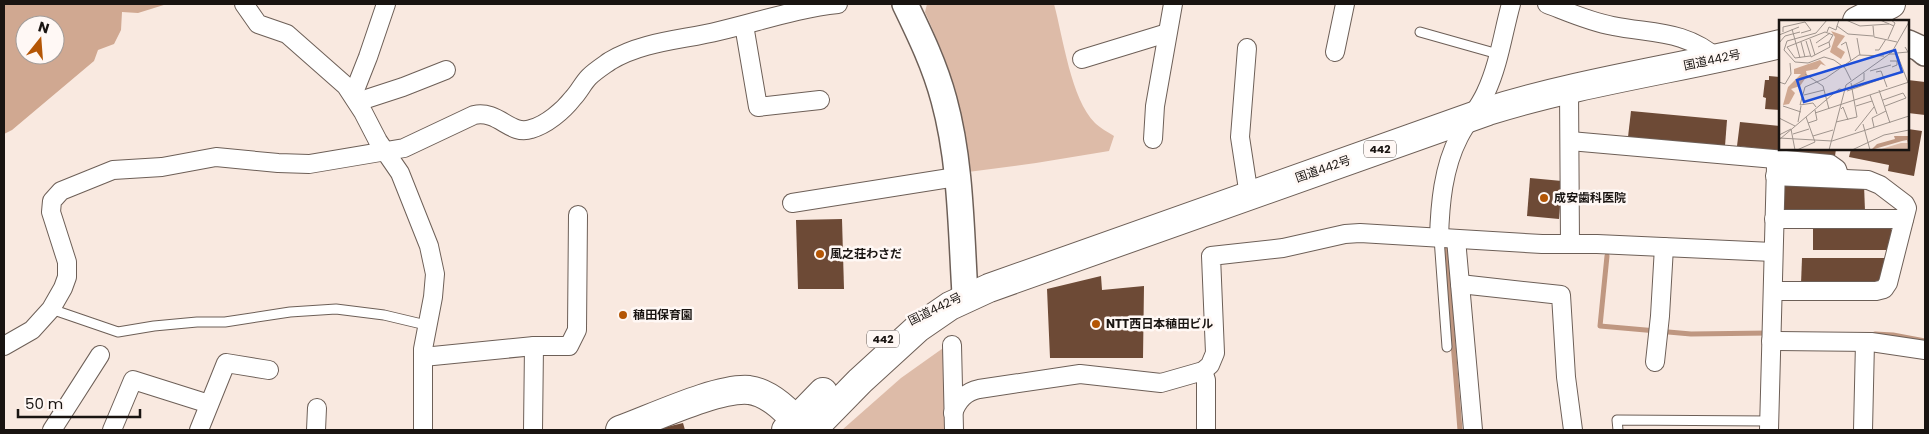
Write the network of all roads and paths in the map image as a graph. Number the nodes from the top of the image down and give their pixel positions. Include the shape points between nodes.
1 (386, 4) edge
2 (838, 4) edge
3 (905, 4) edge
4 (1173, 4) edge
5 (1344, 4) edge
6 (1511, 4) edge
7 (1547, 4) edge
8 (1891, 4) edge
9 (251, 7) edge
10 (1859, 20) edge
11 (744, 25) junction
12 (1420, 32) dead end
13 (1167, 33) junction
14 (1909, 43) edge
15 (1779, 44) edge
16 (1247, 48) dead end
17 (1335, 52) dead end
18 (1925, 53) edge
19 (1498, 54) junction
20 (1082, 59) dead end
21 (1718, 59) junction
22 (446, 70) dead end
23 (1569, 89) junction
24 (355, 98) junction
25 (820, 100) dead end
26 (1470, 117) junction
27 (1153, 139) dead end
28 (1570, 141) junction
29 (385, 151) junction
30 (1776, 168) junction
31 (956, 177) junction
32 (1249, 196) junction
33 (792, 202) dead end
34 (578, 215) dead end
35 (1774, 219) junction
36 (1904, 219) junction
37 (1448, 238) junction
38 (1570, 244) junction
39 (1664, 247) junction
40 (1774, 252) junction
41 (1460, 284) junction
42 (977, 291) junction
43 (1772, 291) junction
44 (51, 309) junction
45 (426, 326) junction
46 (1771, 341) junction
47 (1865, 342) junction
48 (952, 345) dead end
49 (4, 346) edge
50 (534, 346) junction
51 (1447, 347) dead end
52 (1925, 350) edge
53 (100, 355) dead end
54 (423, 357) junction
55 (1655, 362) dead end
56 (269, 370) dead end
57 (1203, 371) junction
58 (209, 404) junction
59 (316, 408) dead end
60 (954, 422) edge
61 (1769, 426) edge
62 (799, 428) edge
63 (52, 430) edge
64 (112, 430) edge
65 (199, 430) edge
66 (316, 430) edge
67 (423, 430) edge
68 (533, 430) edge
69 (620, 430) edge
70 (1206, 430) edge
71 (1473, 430) edge
72 (1573, 430) edge
73 (1618, 430) edge
74 (1863, 430) edge

1 - 24 street
2 - 11 street
3 - 31 street via 940,87 949,123
4 - 13 street
5 - 17 street
6 - 19 street
7 - 21 street via 1613,26 1678,36 1701,46
8 - 10 highway
9 - 24 street via 258,24 287,34 331,71
11 - 25 street via 758,107
11 - 29 street via 626,53 598,69 562,109 532,129 517,130 483,113 412,144
12 - 19 lane
13 - 20 street
13 - 27 street
14 - 18 street
15 - 21 highway, 国道442号 / 442
16 - 32 street via 1240,146
19 - 26 street via 1486,91
21 - 23 highway, 国道442号 / 442
22 - 24 street via 382,94
23 - 26 highway, 国道442号 / 442
23 - 28 street
24 - 29 street
26 - 32 highway, 国道442号 / 442
26 - 37 street via 1455,146 1446,176
28 - 30 street
28 - 38 street
29 - 44 street via 309,164 216,157 162,167 113,170 61,191 52,201 50,212 67,262 67,277
29 - 45 street via 400,172 433,260 434,285
30 - 35 street
30 - 36 street via 1868,180 1907,206
31 - 33 street
31 - 42 street
32 - 42 highway, 国道442号 / 442
34 - 50 street via 575,336 565,347
35 - 36 street
35 - 40 street
36 - 43 street via 1884,289
37 - 38 street
37 - 41 street
37 - 51 lane
37 - 57 street via 1352,233 1283,248 1211,256 1214,353 1210,365
38 - 39 street
39 - 40 street
39 - 55 street
40 - 43 street
41 - 71 street
41 - 72 street via 1561,295
42 - 62 highway, 国道442号 / 442 via 938,305 883,339 838,378
43 - 46 street
44 - 45 lane via 118,332 336,309 384,315
44 - 49 street via 32,330
45 - 54 street
46 - 47 street
46 - 61 street
47 - 52 street
47 - 74 street
48 - 60 street
50 - 54 street
50 - 68 street
53 - 63 street
54 - 67 street
56 - 58 street via 226,363
57 - 60 street via 1154,384 1080,374 979,388 965,394 958,403
57 - 70 street via 1206,380
58 - 64 street via 132,380
58 - 65 street
59 - 66 street
61 - 73 lane via 1617,420
62 - 69 highway, 国道442号 / 442 via 782,407 760,394 734,390

